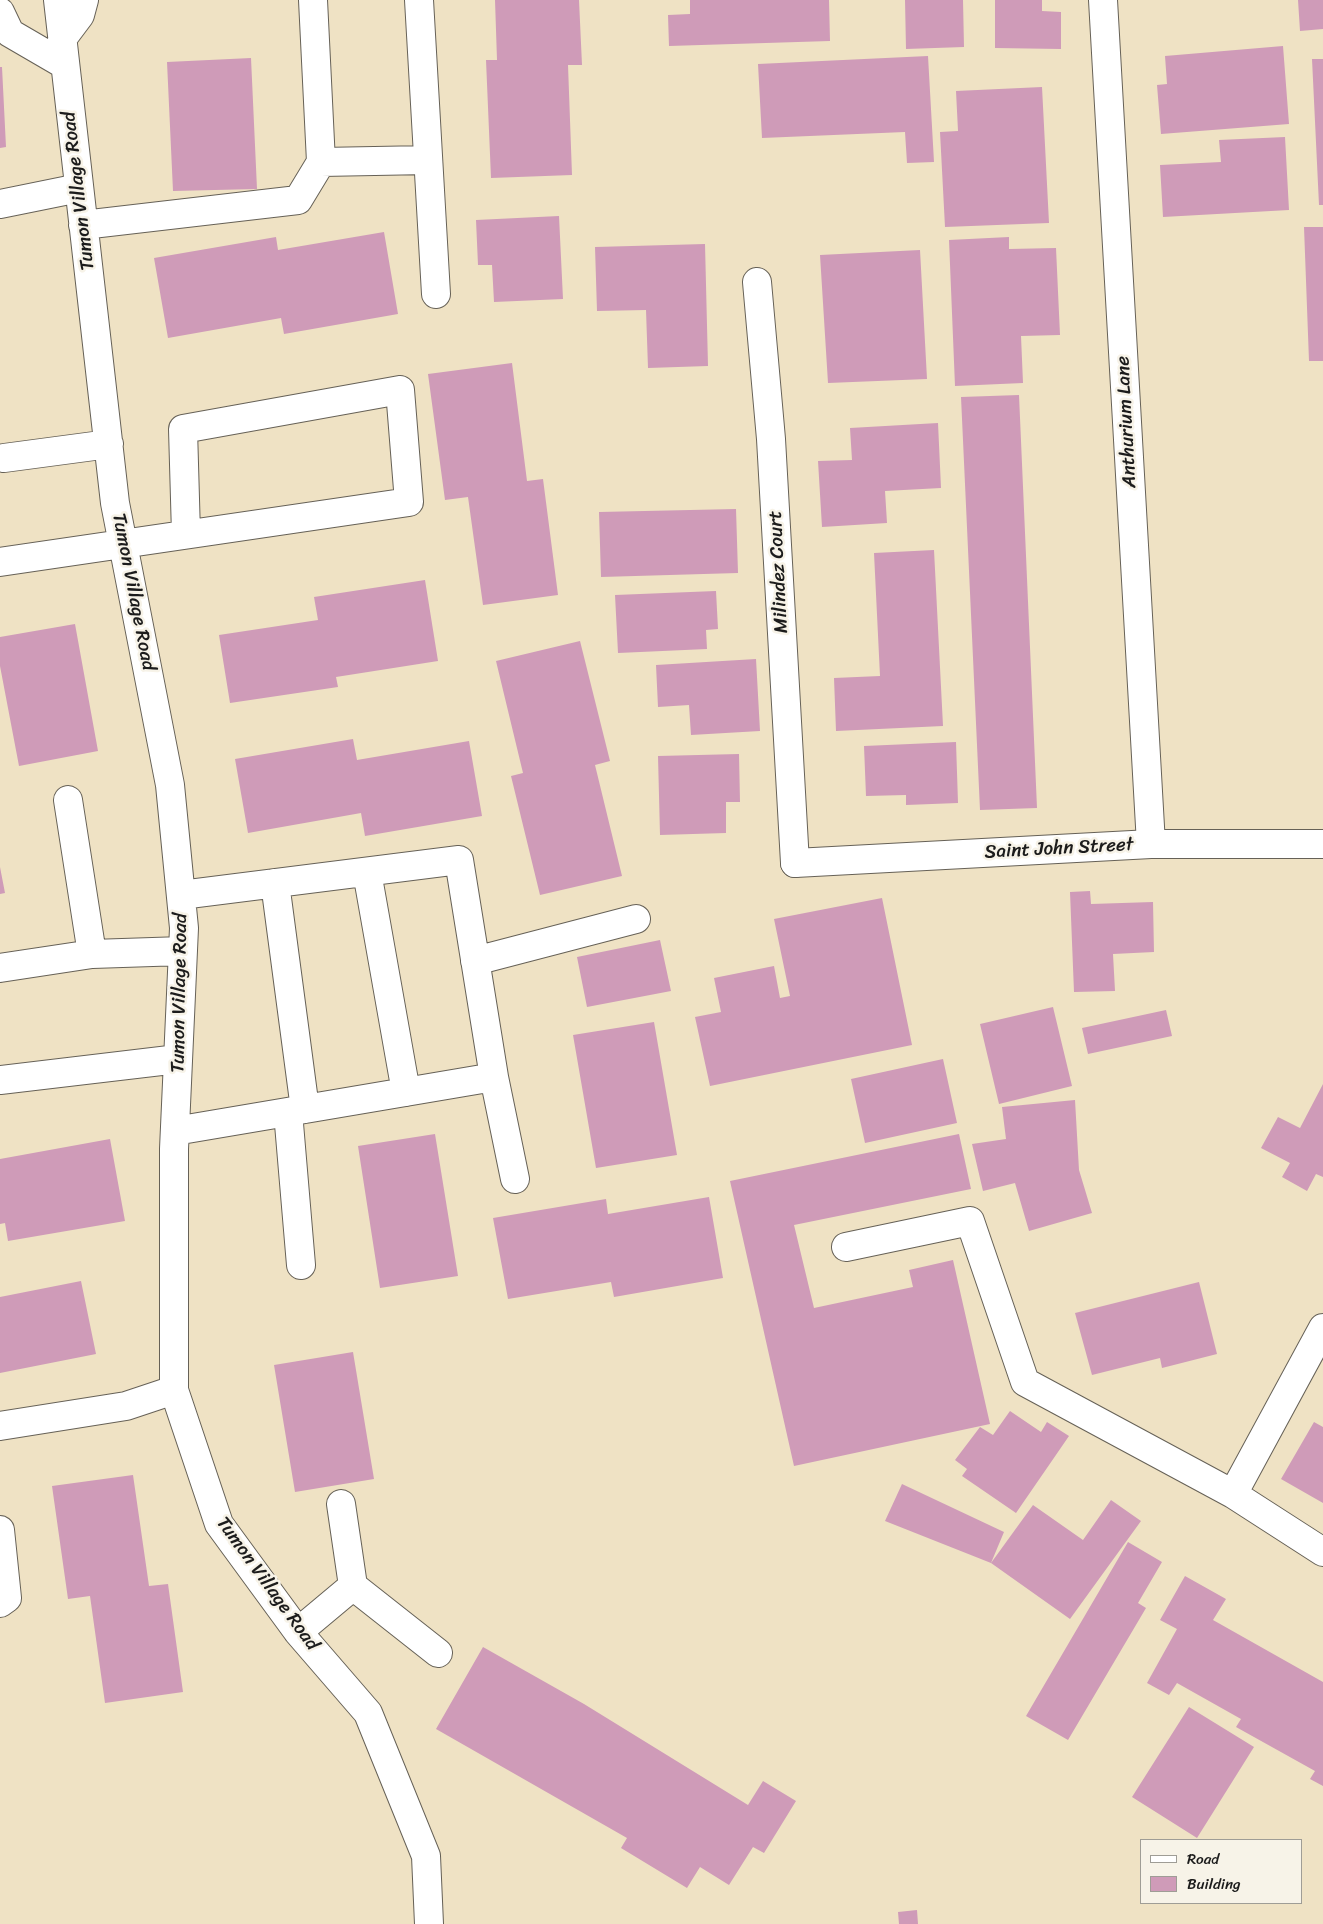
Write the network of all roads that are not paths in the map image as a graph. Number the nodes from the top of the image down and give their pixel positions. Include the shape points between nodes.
1 (58, 0) edge
2 (84, 0) edge
3 (313, 0) edge
4 (419, 0) edge
5 (1103, 0) edge
6 (0, 12) edge
7 (64, 52) junction
8 (428, 160) junction
9 (321, 162) junction
10 (79, 188) junction
11 (0, 204) edge
12 (83, 225) junction
13 (757, 282) dead end
14 (436, 294) dead end
15 (109, 444) junction
16 (1, 450) edge
17 (186, 534) junction
18 (123, 543) junction
19 (0, 562) edge
20 (68, 800) dead end
21 (1151, 844) junction
22 (1323, 844) edge
23 (796, 863) joint
24 (367, 872) junction
25 (275, 884) junction
26 (181, 895) junction
27 (636, 919) dead end
28 (183, 951) junction
29 (92, 954) junction
30 (475, 961) junction
31 (0, 968) edge
32 (178, 1059) junction
33 (494, 1077) junction
34 (0, 1080) edge
35 (406, 1092) junction
36 (296, 1111) junction
37 (175, 1131) junction
38 (515, 1179) dead end
39 (846, 1247) dead end
40 (301, 1264) dead end
41 (1323, 1328) edge
42 (174, 1390) junction
43 (0, 1426) edge
44 (1233, 1494) junction
45 (341, 1504) dead end
46 (0, 1530) edge
47 (1323, 1552) edge
48 (353, 1586) junction
49 (0, 1603) edge
50 (298, 1632) junction
51 (438, 1653) dead end
52 (429, 1924) edge

1 - 7 street, Tumon Village Road
2 - 7 street
3 - 9 street
4 - 8 street
5 - 21 street, Anthurium Lane
6 - 7 street via 10,32
7 - 10 street, Tumon Village Road
8 - 9 street
8 - 14 street
9 - 12 street via 298,200
10 - 11 street
10 - 12 street, Tumon Village Road
12 - 15 street, Tumon Village Road
13 - 23 street, Milindez Court via 772,439
15 - 16 street
15 - 18 street, Tumon Village Road
17 - 17 street via 409,502 400,390 183,429
17 - 18 street
18 - 19 street
18 - 26 street, Tumon Village Road via 170,785
20 - 29 street
21 - 22 street, Saint John Street
21 - 23 street, Saint John Street
24 - 25 street
24 - 30 street via 459,860
24 - 35 street
25 - 26 street
25 - 36 street
26 - 28 street, Tumon Village Road
27 - 30 street
28 - 29 street
28 - 32 street, Tumon Village Road
29 - 31 street
30 - 33 street
32 - 34 street
32 - 37 street, Tumon Village Road
33 - 35 street
33 - 38 street
35 - 36 street
36 - 37 street
36 - 40 street
37 - 42 street, Tumon Village Road
39 - 44 street via 970,1221 1025,1382
41 - 44 street
42 - 43 street via 126,1406
42 - 50 street, Tumon Village Road via 219,1524
44 - 47 street
45 - 48 street
46 - 49 street via 8,1598
48 - 50 street
48 - 51 street
50 - 52 street, Tumon Village Road via 368,1713 426,1856

